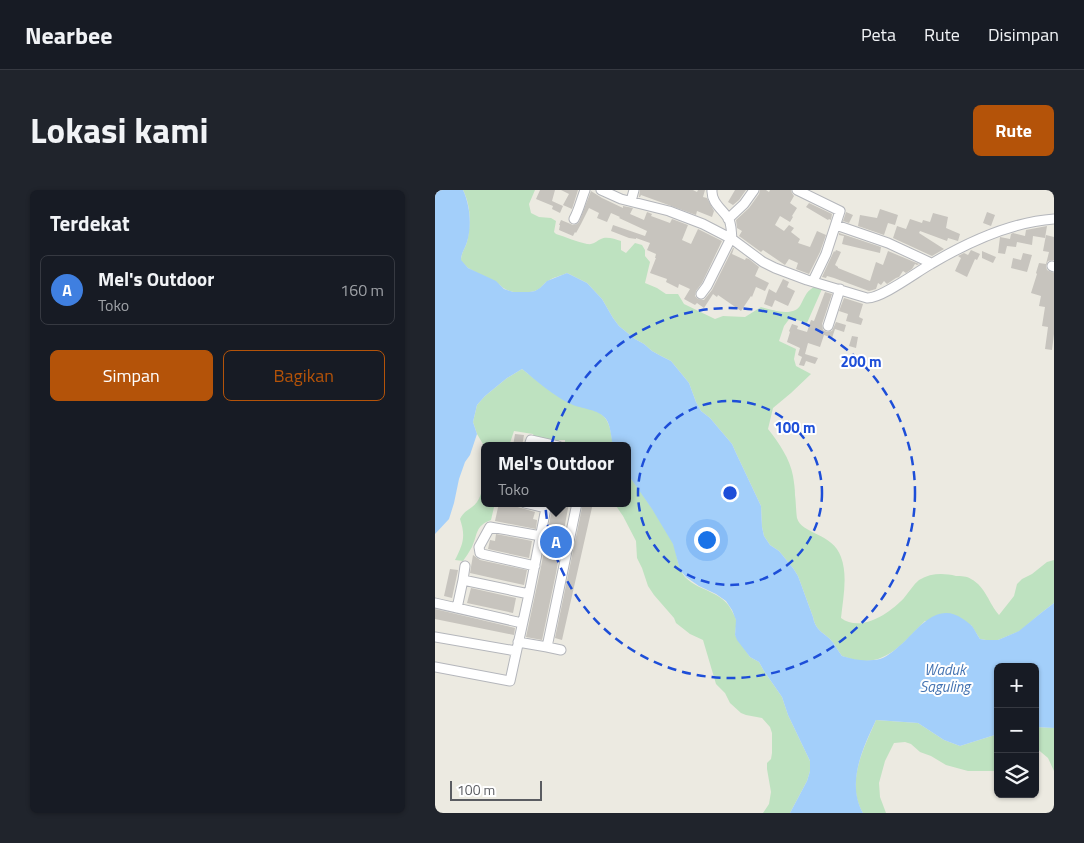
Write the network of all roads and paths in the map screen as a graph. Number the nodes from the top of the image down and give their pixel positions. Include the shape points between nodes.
1 (585, 190) edge
2 (601, 190) edge
3 (634, 190) edge
4 (711, 190) edge
5 (754, 190) edge
6 (797, 190) edge
7 (631, 201) junction
8 (574, 219) dead end
9 (729, 219) junction
10 (1054, 219) edge
11 (836, 225) junction
12 (731, 238) junction
13 (931, 264) junction
14 (813, 281) junction
15 (841, 289) junction
16 (701, 294) dead end
17 (828, 326) dead end
18 (530, 442) edge
19 (541, 442) edge
20 (547, 507) edge
21 (576, 507) edge
22 (541, 536) junction
23 (465, 566) dead end
24 (535, 566) junction
25 (463, 580) junction
26 (529, 594) junction
27 (435, 603) edge
28 (457, 608) junction
29 (522, 623) junction
30 (435, 636) edge
31 (547, 646) junction
32 (517, 647) junction
33 (561, 650) dead end
34 (435, 667) edge
35 (510, 681) junction
36 (520, 683) dead end

1 - 8 street
2 - 7 street
3 - 7 street
4 - 9 street
5 - 9 street
6 - 11 street via 839,210
7 - 12 street via 669,211
9 - 12 street
10 - 13 street via 990,234
11 - 13 street
11 - 14 street
12 - 14 street via 763,262
12 - 16 street
13 - 15 street via 871,298
14 - 15 street
15 - 17 street
18 - 19 street
20 - 22 street
21 - 31 street
22 - 24 street
22 - 24 street via 490,527 479,547 482,554
23 - 25 street
24 - 26 street
25 - 26 street
25 - 28 street
26 - 29 street
27 - 28 street
28 - 29 street
29 - 32 street
30 - 32 street
31 - 32 street
31 - 33 street
32 - 35 street
34 - 35 street
35 - 36 street

